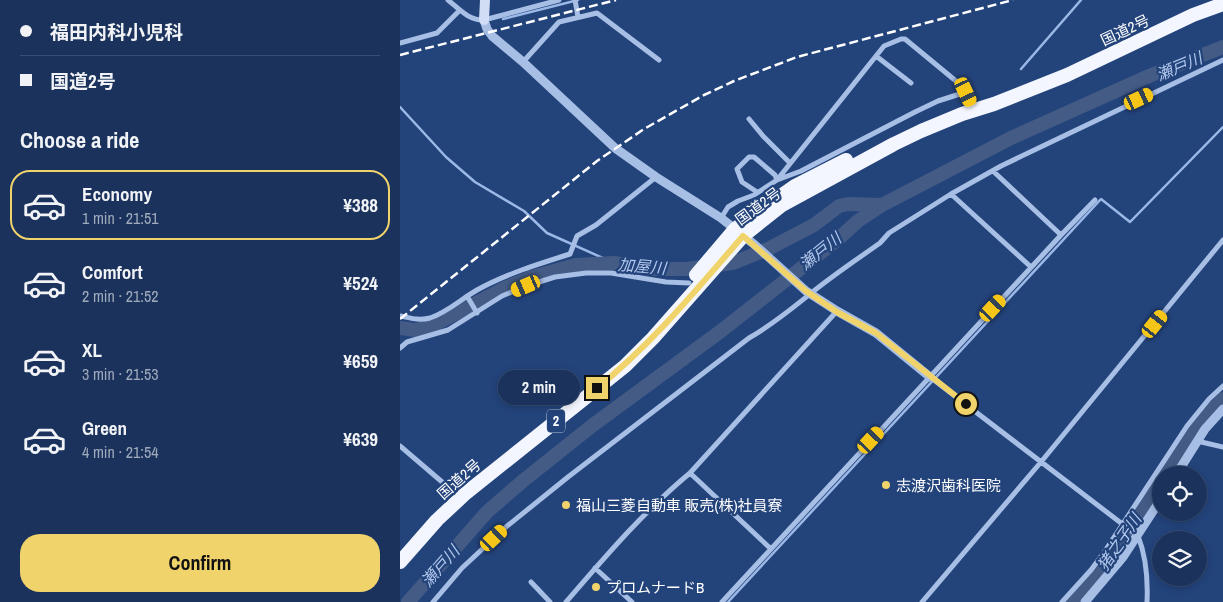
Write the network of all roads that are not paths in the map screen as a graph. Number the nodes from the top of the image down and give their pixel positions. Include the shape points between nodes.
1 (448, 0) edge
2 (485, 0) edge
3 (559, 0) edge
4 (1211, 0) edge
5 (575, 1) edge
6 (1223, 4) edge
7 (460, 10) junction
8 (578, 17) junction
9 (484, 20) junction
10 (400, 42) edge
11 (876, 56) junction
12 (659, 60) dead end
13 (1223, 60) edge
14 (523, 62) junction
15 (912, 83) dead end
16 (969, 97) junction
17 (749, 119) dead end
18 (789, 162) junction
19 (993, 171) junction
20 (803, 176) junction
21 (656, 177) junction
22 (777, 180) junction
23 (757, 192) junction
24 (951, 194) junction
25 (1095, 200) dead end
26 (721, 218) junction
27 (739, 232) junction
28 (1061, 234) junction
29 (1223, 240) edge
30 (1031, 267) junction
31 (697, 278) junction
32 (808, 292) junction
33 (468, 297) junction
34 (476, 312) junction
35 (837, 312) junction
36 (400, 316) edge
37 (400, 348) edge
38 (933, 378) junction
39 (1223, 386) edge
40 (1223, 409) edge
41 (1197, 441) junction
42 (400, 446) edge
43 (1223, 448) edge
44 (1041, 462) junction
45 (1182, 466) edge
46 (690, 473) junction
47 (455, 493) junction
48 (1152, 512) edge
49 (1124, 524) junction
50 (1137, 534) junction
51 (771, 549) junction
52 (400, 550) edge
53 (400, 562) edge
54 (595, 568) junction
55 (531, 582) dead end
56 (1147, 601) edge
57 (433, 602) edge
58 (550, 602) edge
59 (566, 602) edge
60 (632, 602) edge
61 (722, 602) edge
62 (922, 602) edge
63 (1062, 602) edge
64 (1084, 602) edge
65 (1155, 602) edge

1 - 7 street
2 - 9 main road
3 - 9 street
4 - 16 highway, 国道2号 / 2 via 1055,72
5 - 8 street
6 - 27 highway, 国道2号 / 2 via 1067,75 962,114 894,144
7 - 9 street via 477,20
7 - 10 street via 437,33
8 - 12 street via 597,13
8 - 14 street via 559,22
9 - 14 street via 492,36
11 - 15 street
11 - 16 street via 884,46 905,40 962,86
11 - 18 street
13 - 19 street
14 - 21 street via 614,148
16 - 20 highway, 国道2号 / 2
17 - 18 street
18 - 22 street
19 - 24 street
19 - 28 street
20 - 22 street
20 - 27 highway, 国道2号 / 2
21 - 26 street
21 - 33 street via 596,225 577,236 570,254 505,276
22 - 23 street
22 - 23 street via 754,157 750,157 737,169 742,182
23 - 26 street via 728,207
24 - 30 street
24 - 32 street via 889,232 880,243
25 - 28 street
26 - 27 street
27 - 31 highway, 国道2号 / 2
27 - 32 street
28 - 30 street
29 - 44 street
30 - 38 street
31 - 34 street via 666,282 611,273 555,277 502,296
31 - 47 highway, 国道2号 / 2 via 618,360
31 - 53 highway, 国道2号 / 2 via 653,338 625,366 466,494 437,520
32 - 35 street
32 - 57 street via 793,309 749,338 506,527 462,568
33 - 34 street
33 - 36 street via 430,318 420,320
34 - 37 street via 448,330 407,342
35 - 38 street via 876,333
35 - 46 street
38 - 44 street
38 - 51 street
39 - 49 street via 1187,426
40 - 41 street
41 - 43 street
41 - 45 street
42 - 47 street
44 - 49 street
44 - 62 street
46 - 51 street
46 - 54 street via 663,495
47 - 52 highway, 国道2号 / 2
48 - 50 street
49 - 50 street
49 - 63 street via 1091,570
50 - 56 street via 1144,555
50 - 64 street
51 - 61 street
54 - 59 street
54 - 60 street
55 - 58 street
56 - 65 street

